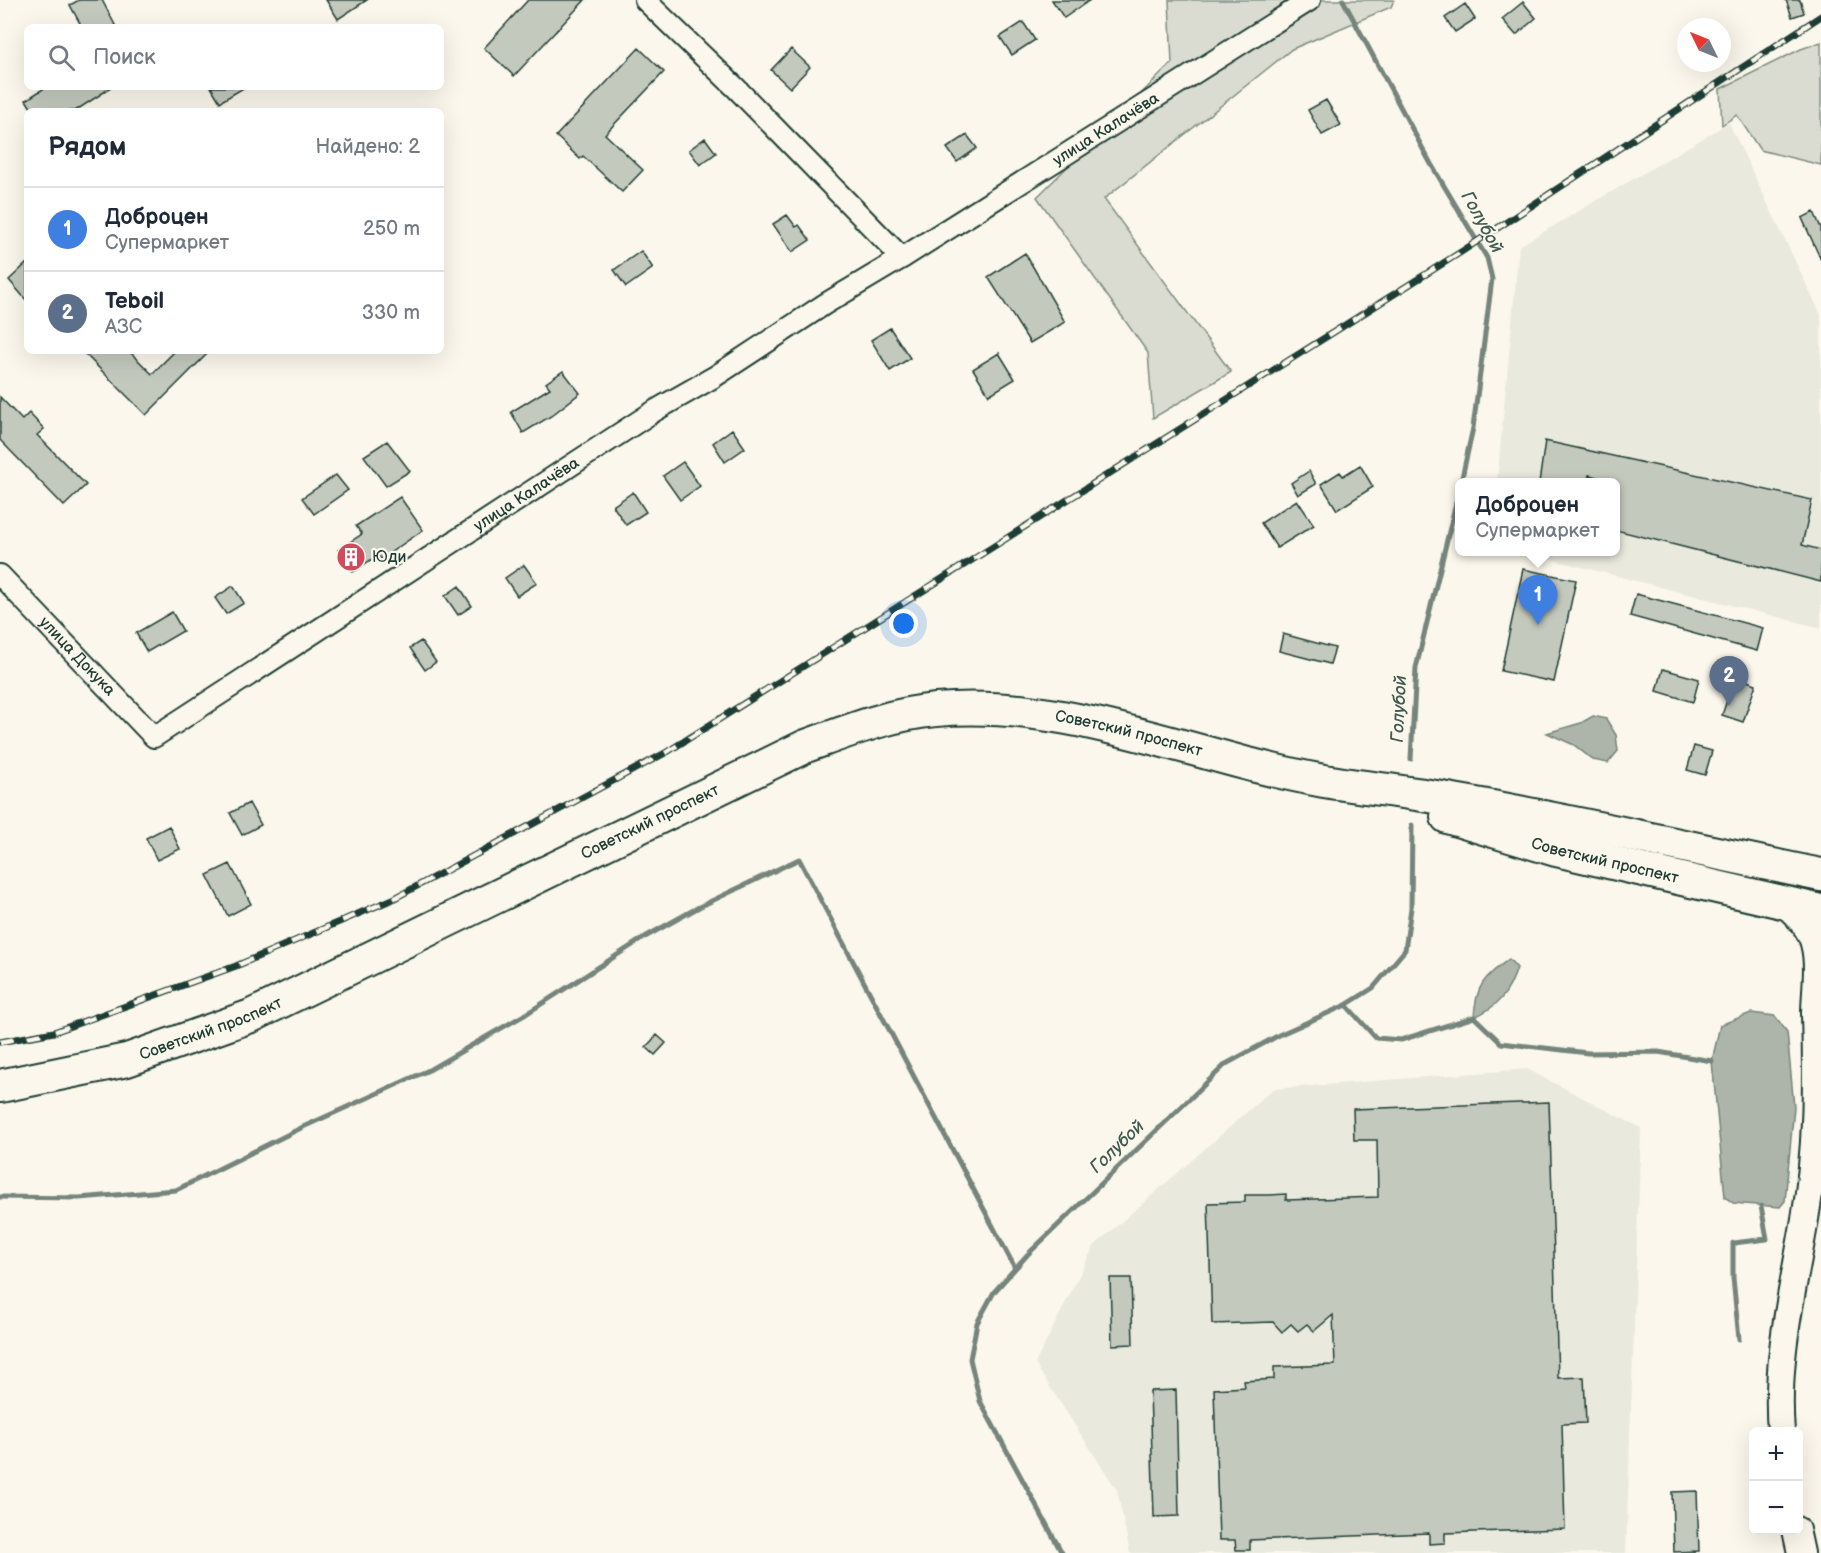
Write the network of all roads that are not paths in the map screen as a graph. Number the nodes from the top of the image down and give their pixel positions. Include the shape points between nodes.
1 (645, 0) edge
2 (1310, 0) edge
3 (902, 258) junction
4 (0, 575) edge
5 (153, 738) joint
6 (1323, 780) junction
7 (1821, 876) edge
8 (1783, 902) junction
9 (1821, 911) edge
10 (1819, 961) edge
11 (0, 1086) edge
12 (1781, 1427) edge
13 (1797, 1535) edge
14 (1801, 1553) edge

1 - 3 street
2 - 3 street, улица Калачёва
3 - 5 street, улица Калачёва via 714,378 656,410
4 - 5 street, улица Докука
6 - 7 main road, Советский проспект via 1453,800
6 - 8 main road, Советский проспект via 1556,850
6 - 11 main road, Советский проспект via 1243,763 1085,720 989,710 936,710 879,720 759,768 251,1016 127,1060
8 - 9 main road, Советский проспект
8 - 10 street via 1812,938
10 - 12 street via 1814,1155 1780,1351
13 - 14 street

